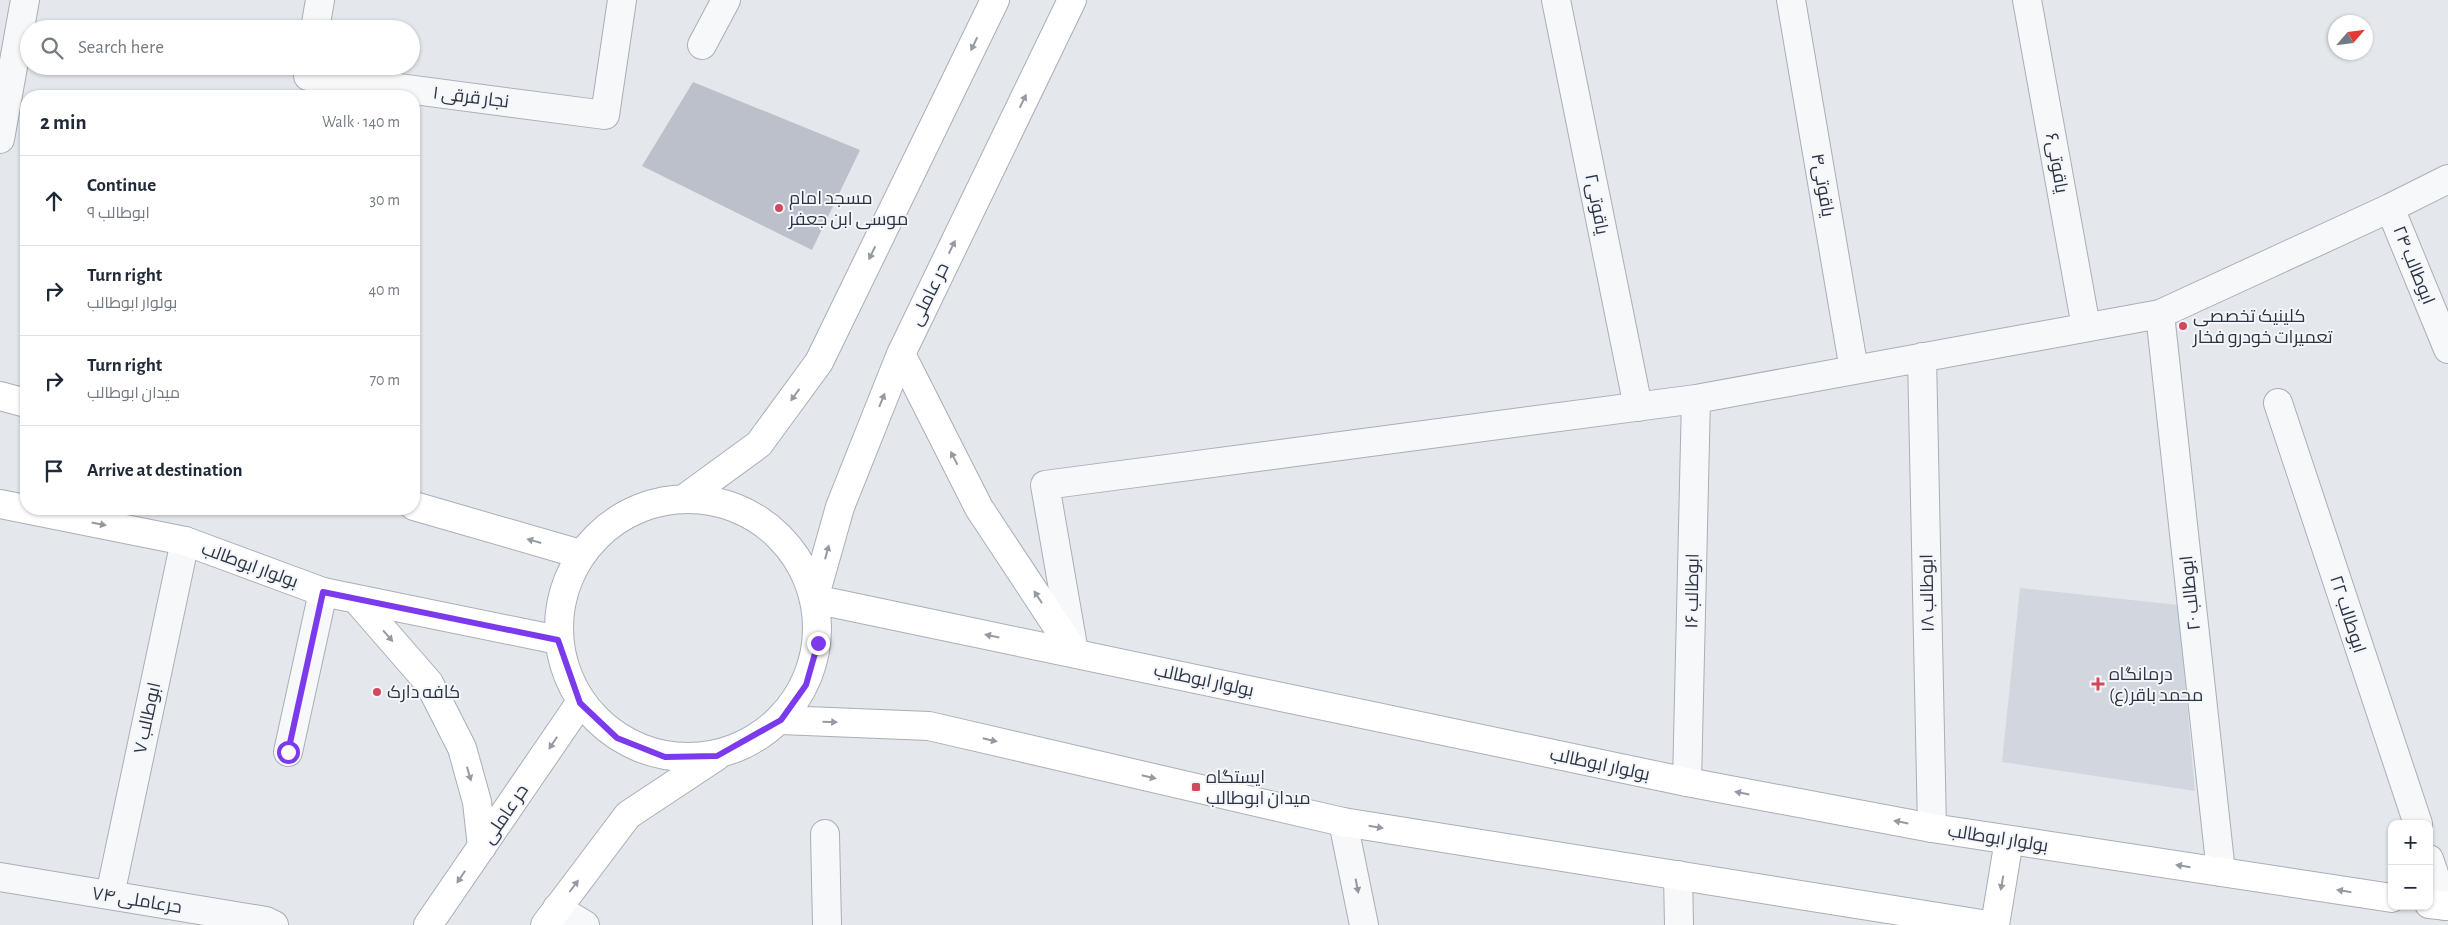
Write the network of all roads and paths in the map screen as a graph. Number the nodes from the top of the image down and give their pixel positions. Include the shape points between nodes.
1 (25, 0) edge
2 (320, 0) edge
3 (622, 0) edge
4 (726, 0) edge
5 (995, 0) edge
6 (1072, 0) edge
7 (1556, 0) edge
8 (1792, 0) edge
9 (2027, 0) edge
10 (21, 20) edge
11 (317, 20) edge
12 (20, 28) edge
13 (702, 45) dead end
14 (308, 79) edge
15 (399, 90) edge
16 (420, 93) edge
17 (0, 139) edge
18 (2448, 179) edge
19 (2390, 208) junction
20 (2160, 314) junction
21 (2086, 327) junction
22 (2448, 349) edge
23 (900, 354) junction
24 (1922, 357) junction
25 (1854, 370) junction
26 (0, 396) edge
27 (1696, 399) junction
28 (20, 401) edge
29 (2278, 403) dead end
30 (1638, 407) junction
31 (686, 498) junction
32 (0, 504) edge
33 (20, 508) edge
34 (420, 508) edge
35 (55, 515) edge
36 (185, 541) junction
37 (580, 554) junction
38 (323, 592) junction
39 (356, 599) junction
40 (814, 599) junction
41 (558, 640) junction
42 (1074, 652) junction
43 (580, 703) junction
44 (781, 720) junction
45 (288, 752) dead end
46 (717, 756) junction
47 (1688, 782) junction
48 (2417, 820) edge
49 (1344, 822) junction
50 (1932, 828) junction
51 (825, 834) dead end
52 (2009, 840) junction
53 (482, 847) junction
54 (2431, 865) edge
55 (2221, 872) junction
56 (1678, 875) junction
57 (0, 877) edge
58 (110, 895) junction
59 (2388, 897) edge
60 (2441, 905) edge
61 (551, 917) edge
62 (274, 925) edge
63 (428, 925) edge
64 (585, 925) edge
65 (827, 925) edge
66 (1364, 925) edge
67 (1679, 925) edge
68 (1988, 925) edge
69 (1995, 925) edge

1 - 10 street
2 - 11 street
3 - 16 street, نجار قرقی ۱ via 605,115
4 - 13 street
5 -> 31 main road via 819,362 759,444
23 -> 6 main road, حر عاملی
7 - 30 street, یاقوتی۲
8 - 25 street, یاقوتی۴
9 - 21 street, یاقوتی۶
12 - 17 street
14 - 15 street, نجار قرقی ۱
18 - 19 street
19 - 20 street
19 - 22 street, ابوطالب ۲۴
20 - 21 street
20 - 55 street, ابوطالب ۲۰
21 - 24 street
40 -> 23 main road, حر عاملی via 840,506
42 -> 23 main road via 979,508
24 - 25 street
24 - 50 street, ابوطالب ۱۸
25 - 27 street
26 - 28 main road
27 - 30 street
27 - 47 street, ابوطالب ۱۶
29 - 48 street, ابوطالب ۲۲
30 - 42 street via 1045,485
31 - 37 main road via 645,505 609,524
31 - 40 main road via 743,510 789,546
32 -> 33 main road, بولوار ابوطالب
37 -> 34 main road
35 -> 36 main road, بولوار ابوطالب
36 - 38 main road, بولوار ابوطالب
36 - 58 street, ابوطالب ۷
37 - 41 main road via 562,595
38 - 39 main road, بولوار ابوطالب
38 - 45 street
39 - 41 main road, بولوار ابوطالب
39 -> 53 main road via 429,683 462,748 477,802
42 -> 40 main road, بولوار ابوطالب
40 - 44 main road via 818,643 806,685
41 - 43 main road
42 - 47 main road, بولوار ابوطالب
43 - 46 main road via 617,738 657,754 665,757
43 -> 53 main road, حر عاملی
44 - 46 main road
44 -> 49 main road via 929,726
61 -> 46 main road via 628,815
50 -> 47 main road, بولوار ابوطالب
49 -> 56 main road
49 -> 66 street
50 - 52 main road, بولوار ابوطالب
51 - 65 street
55 -> 52 main road, بولوار ابوطالب
52 -> 69 main road
53 -> 63 main road, حر عاملی
54 - 60 street
59 -> 55 main road, بولوار ابوطالب
56 - 67 street
56 - 68 main road
57 - 58 street, حرعاملی ۷۴
58 - 62 street, حرعاملی ۷۴
61 - 64 street

